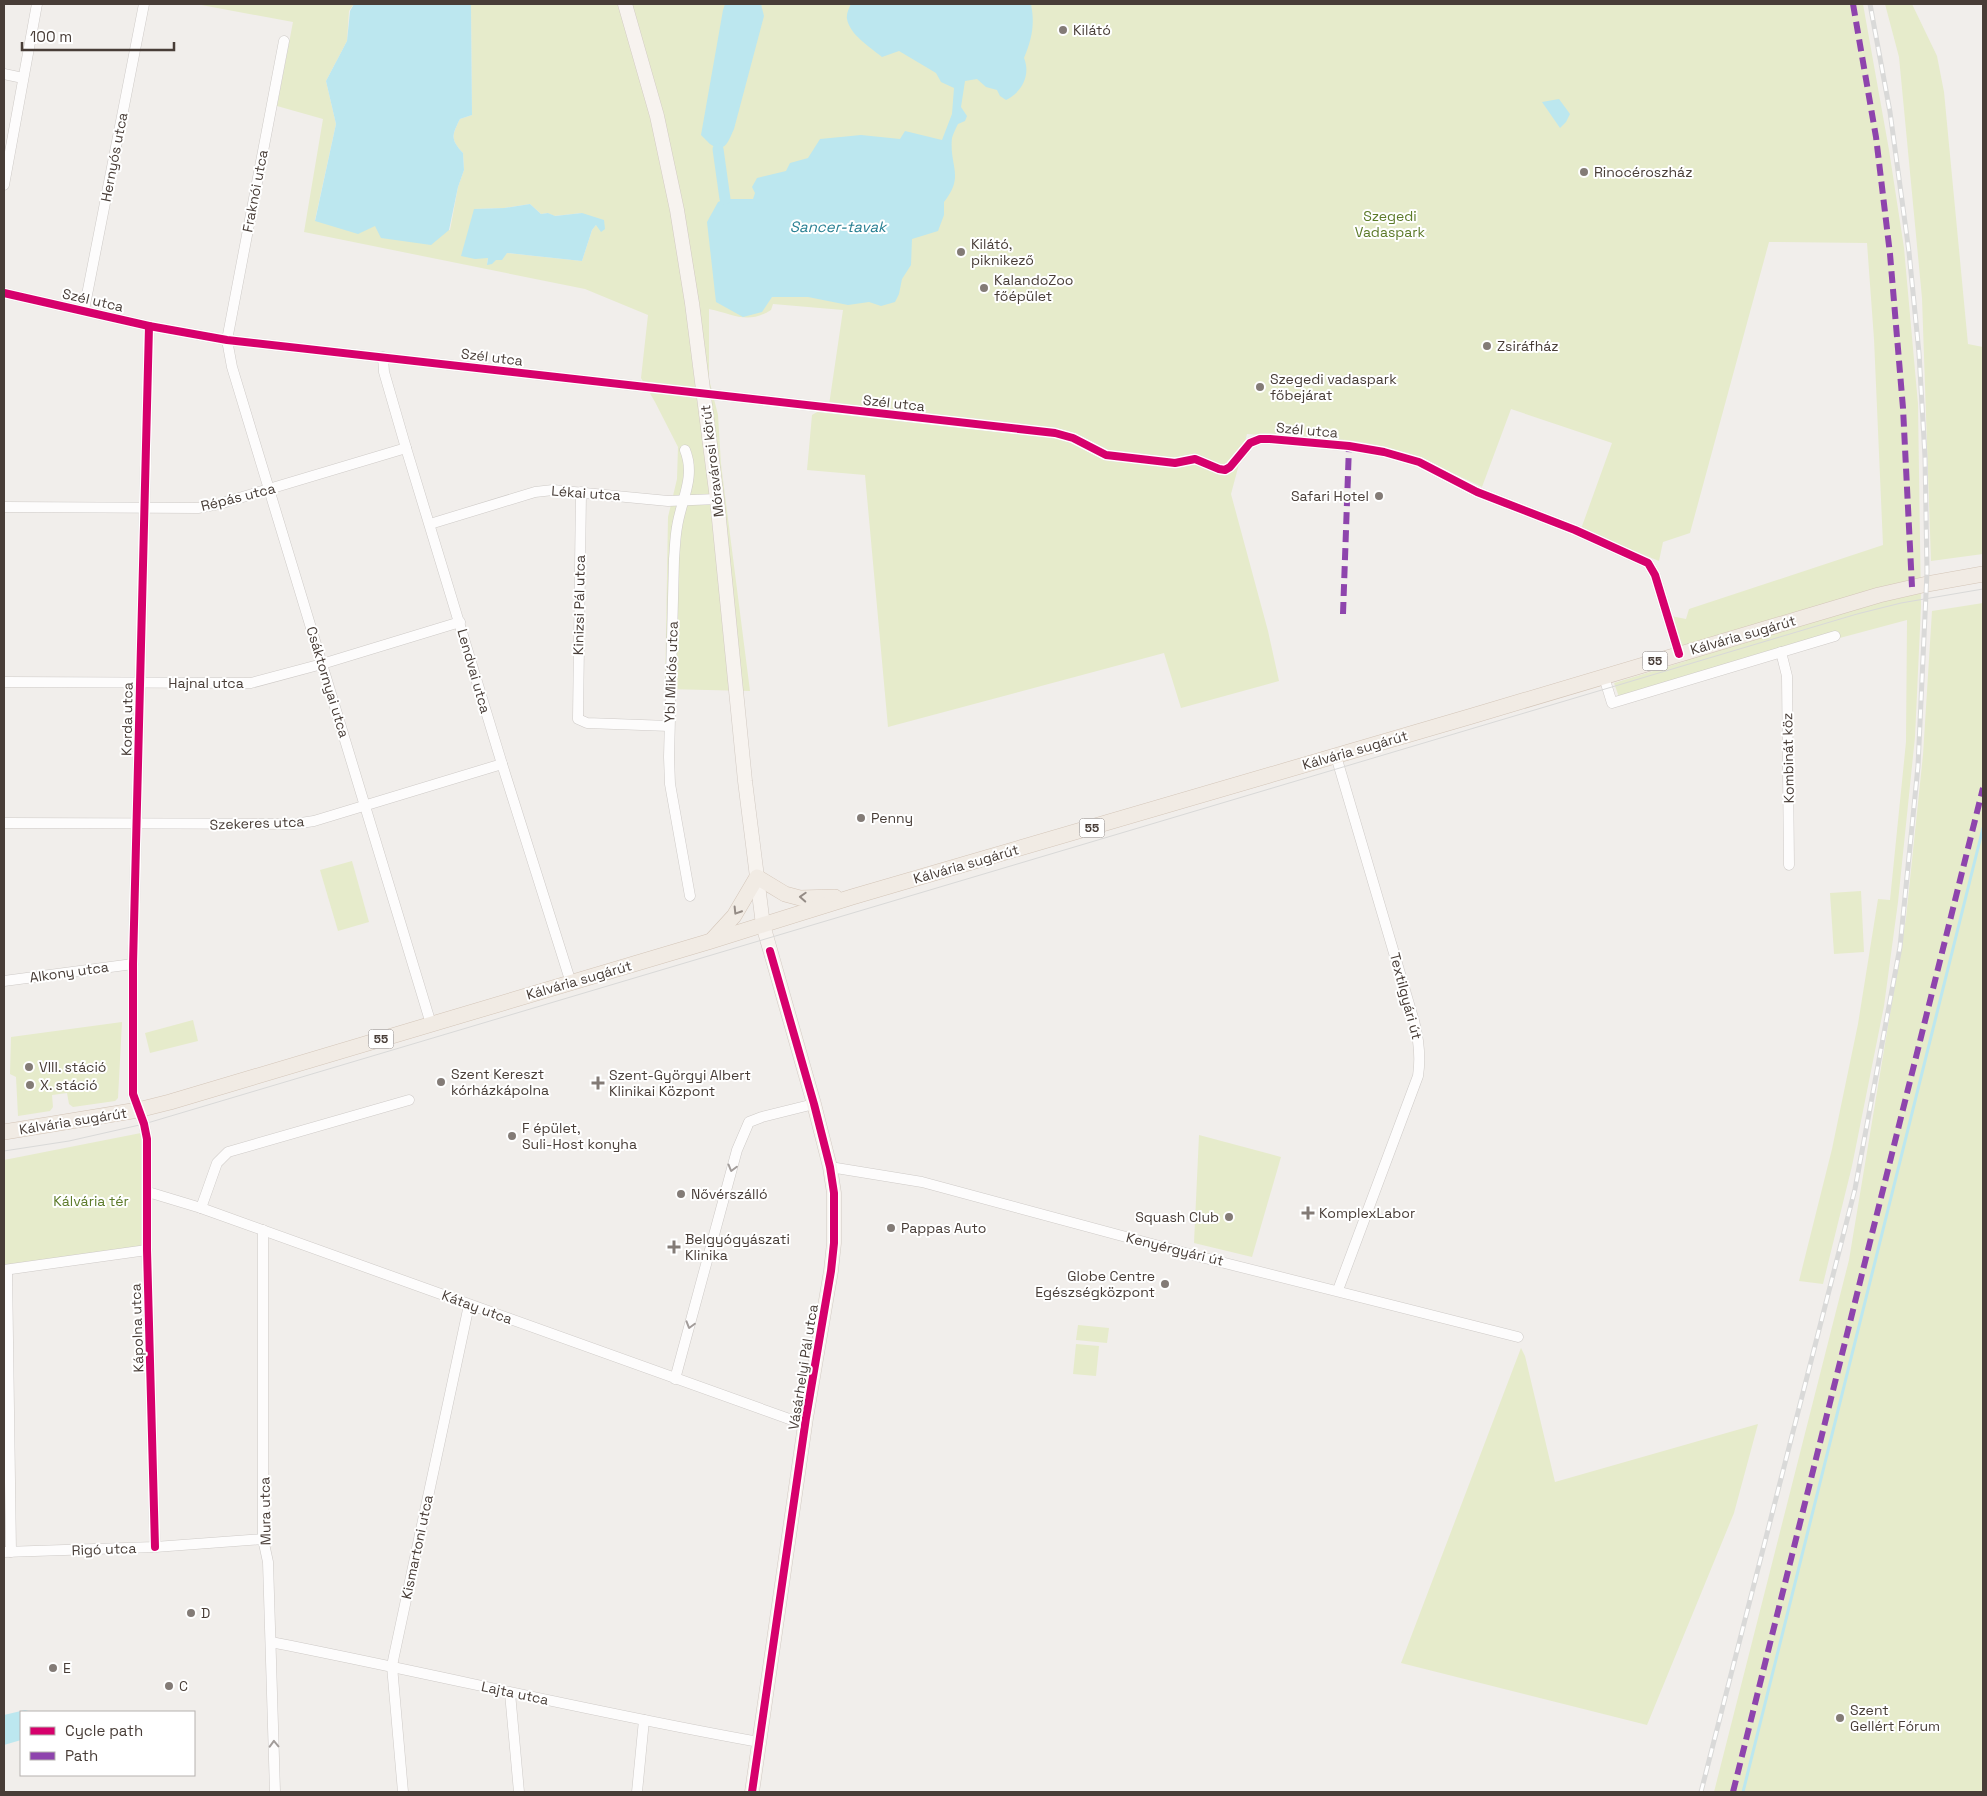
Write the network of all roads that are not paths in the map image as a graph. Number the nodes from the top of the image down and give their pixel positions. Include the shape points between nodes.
1 (36, 4) edge
2 (144, 4) edge
3 (625, 4) edge
4 (284, 41) dead end
5 (4, 74) edge
6 (23, 78) junction
7 (4, 185) edge
8 (4, 293) edge
9 (84, 310) junction
10 (149, 326) junction
11 (227, 340) junction
12 (383, 357) junction
13 (704, 393) junction
14 (406, 448) junction
15 (686, 450) dead end
16 (269, 489) junction
17 (581, 492) junction
18 (717, 499) junction
19 (683, 501) junction
20 (4, 507) edge
21 (145, 508) junction
22 (430, 524) junction
23 (1983, 574) edge
24 (460, 622) junction
25 (1835, 636) dead end
26 (1781, 652) junction
27 (1679, 654) junction
28 (322, 664) junction
29 (1604, 677) junction
30 (4, 682) edge
31 (140, 683) junction
32 (669, 726) junction
33 (1336, 756) junction
34 (502, 764) junction
35 (366, 805) junction
36 (4, 823) edge
37 (138, 823) junction
38 (1789, 865) dead end
39 (757, 877) junction
40 (690, 896) dead end
41 (852, 897) junction
42 (763, 925) junction
43 (711, 942) junction
44 (133, 964) junction
45 (4, 981) edge
46 (571, 983) junction
47 (431, 1024) junction
48 (409, 1100) dead end
49 (814, 1104) junction
50 (138, 1110) junction
51 (4, 1132) edge
52 (830, 1167) junction
53 (148, 1192) junction
54 (201, 1208) junction
55 (263, 1230) junction
56 (147, 1250) junction
57 (6, 1270) edge
58 (1338, 1290) junction
59 (469, 1304) junction
60 (1518, 1337) dead end
61 (675, 1379) junction
62 (806, 1425) junction
63 (264, 1539) junction
64 (155, 1547) junction
65 (7, 1552) edge
66 (271, 1642) junction
67 (392, 1666) junction
68 (510, 1693) junction
69 (644, 1720) junction
70 (759, 1742) junction
71 (275, 1792) edge
72 (403, 1792) edge
73 (518, 1792) edge
74 (637, 1792) edge
75 (752, 1792) edge

1 - 6 street
2 - 9 street, Hernyós utca
3 - 13 main road, Móravárosi körút via 657,116 677,210
4 - 11 street, Fraknói utca
5 - 6 street
6 - 7 street
8 - 9 street, Szél utca
9 - 10 street, Szél utca
10 - 11 street, Szél utca
10 - 21 street, Korda utca
11 - 12 street, Szél utca
11 - 16 street, Csáktornyai utca via 232,367
12 - 13 street, Szél utca
12 - 14 street, Lendvai utca via 384,372
13 - 18 main road, Móravárosi körút
13 - 27 street, Szél utca via 1055,433 1073,438 1106,455 1174,463 1195,459 1219,470 1230,467 1245,447 1260,440 1349,446 1384,452 1426,465 1477,492 1648,563 1655,575
14 - 16 street, Répás utca
14 - 22 street, Lendvai utca
15 - 19 street, Ybl Miklós utca via 691,471
16 - 21 street, Répás utca via 198,508
16 - 28 street, Csáktornyai utca
17 - 19 street, Lékai utca
17 - 22 street, Lékai utca via 535,492
17 - 32 street, Kinizsi Pál utca via 578,719 587,724
18 - 19 street, Lékai utca
18 - 39 main road, Móravárosi körút
19 - 32 street, Ybl Miklós utca via 674,559
20 - 21 street, Répás utca
21 - 31 street, Korda utca
22 - 24 street, Lendvai utca
23 - 27 main road, Kálvária sugárút / 55 via 1879,595
24 - 28 street, Hajnal utca
24 - 34 street, Lendvai utca
25 - 26 street, Kálvária sugárút
26 - 29 street, Kálvária sugárút via 1612,703
26 - 38 street, Kombinát köz via 1787,676
27 - 29 main road, Kálvária sugárút / 55
28 - 31 street, Hajnal utca via 251,683
28 - 35 street, Csáktornyai utca
29 - 33 main road, Kálvária sugárút / 55
30 - 31 street, Hajnal utca
31 - 37 street, Korda utca
32 - 40 street, Ybl Miklós utca via 670,784
33 - 41 main road, Kálvária sugárút / 55
33 - 58 street, Textilgyári út via 1410,1006 1420,1054 1418,1076
34 - 35 street, Szekeres utca
34 - 46 street, Lendvai utca
35 - 37 street, Szekeres utca via 294,824
35 - 47 street, Csáktornyai utca
36 - 37 street, Szekeres utca
37 - 44 street, Korda utca
41 -> 39 main road via 800,898 785,894
39 - 42 main road, Móravárosi körút
39 -> 43 main road via 734,916
41 - 42 main road, Kálvária sugárút / 55
42 - 43 main road, Kálvária sugárút / 55
42 - 49 main road, Vásárhelyi Pál utca
43 - 46 main road, Kálvária sugárút / 55
44 - 45 street, Alkony utca
44 - 50 street, Korda utca via 133,1094
46 - 47 main road, Kálvária sugárút / 55
47 - 50 main road, Kálvária sugárút / 55
48 - 54 street via 228,1152 217,1163
49 - 52 main road, Vásárhelyi Pál utca
49 -> 61 street via 749,1122 737,1150
50 - 51 main road, Kálvária sugárút / 55
50 - 53 street, Kápolna utca via 147,1139
52 - 58 street, Kenyérgyári út via 922,1182 1189,1254
52 - 62 main road, Vásárhelyi Pál utca via 834,1214 831,1271
53 - 54 street, Kátay utca
53 - 56 street, Kápolna utca
54 - 55 street, Kátay utca
55 - 59 street, Kátay utca
55 - 63 street, Mura utca
56 - 57 street
56 - 64 street, Kápolna utca
57 - 65 street
58 - 60 street, Kenyérgyári út
59 - 61 street, Kátay utca
59 - 67 street, Kismartoni utca
61 - 62 street, Kátay utca
62 - 70 main road, Vásárhelyi Pál utca
63 - 64 street, Rigó utca
63 - 66 street, Mura utca
64 - 65 street, Rigó utca
66 - 67 street, Lajta utca
71 -> 66 street, Mura utca
67 - 68 street, Lajta utca
67 - 72 street, Kismartoni utca
68 - 69 street, Lajta utca
68 - 73 street
69 - 70 street, Lajta utca
69 - 74 street
70 - 75 main road, Vásárhelyi Pál utca

